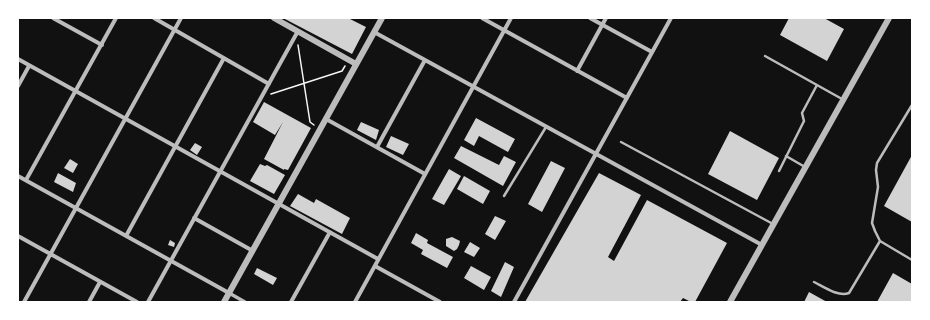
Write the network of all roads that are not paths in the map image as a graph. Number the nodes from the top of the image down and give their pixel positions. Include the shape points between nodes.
1 (116, 18) edge
2 (154, 18) edge
3 (181, 18) edge
4 (274, 18) edge
5 (382, 18) edge
6 (482, 18) edge
7 (511, 18) edge
8 (590, 18) edge
9 (606, 18) edge
10 (671, 18) edge
11 (888, 18) edge
12 (57, 19) edge
13 (602, 25) junction
14 (175, 30) junction
15 (504, 30) junction
16 (298, 31) junction
17 (374, 32) junction
18 (102, 45) junction
19 (652, 52) junction
20 (765, 56) dead end
21 (224, 58) junction
22 (18, 59) edge
23 (425, 60) junction
24 (356, 64) junction
25 (29, 66) junction
26 (577, 71) junction
27 (269, 84) junction
28 (817, 85) junction
29 (18, 86) edge
30 (473, 86) junction
31 (76, 91) junction
32 (627, 98) junction
33 (843, 100) junction
34 (912, 105) edge
35 (125, 119) junction
36 (326, 119) junction
37 (546, 126) junction
38 (621, 142) dead end
39 (175, 146) junction
40 (377, 147) junction
41 (596, 154) junction
42 (786, 156) junction
43 (805, 167) junction
44 (220, 171) junction
45 (779, 171) dead end
46 (425, 174) junction
47 (18, 176) edge
48 (26, 180) junction
49 (504, 196) dead end
50 (279, 204) junction
51 (76, 208) junction
52 (194, 218) junction
53 (773, 224) junction
54 (330, 232) junction
55 (18, 236) edge
56 (126, 236) junction
57 (880, 241) junction
58 (762, 245) junction
59 (253, 251) junction
60 (50, 254) junction
61 (378, 259) junction
62 (171, 260) junction
63 (912, 260) edge
64 (375, 266) junction
65 (100, 282) junction
66 (814, 282) dead end
67 (229, 293) junction
68 (24, 302) edge
69 (89, 302) edge
70 (136, 302) edge
71 (148, 302) edge
72 (224, 302) edge
73 (245, 302) edge
74 (291, 302) edge
75 (355, 302) edge
76 (440, 302) edge
77 (514, 302) edge
78 (730, 302) edge

1 - 18 street
2 - 14 street
3 - 14 street
4 - 16 street
5 - 17 street
6 - 15 street
7 - 15 street
8 - 13 street
9 - 13 street
10 - 19 street
11 - 33 street
12 - 18 street
13 - 19 street
13 - 26 street
14 - 21 street
14 - 35 street
15 - 26 street
15 - 30 street
16 - 24 street
16 - 27 street
17 - 23 street
17 - 24 street
18 - 31 street
19 - 32 street
20 - 28 lane
21 - 27 street
21 - 39 street
22 - 25 street
23 - 30 street
23 - 40 street
24 - 36 street
25 - 29 street
25 - 31 street
26 - 32 street
27 - 44 street
28 - 33 lane
28 - 42 lane via 802,113 804,122
30 - 37 street
30 - 46 street
31 - 35 street
31 - 48 street
32 - 41 street
33 - 43 street
34 - 57 lane via 877,164 878,187 872,223
35 - 39 street
35 - 51 street
36 - 40 street
36 - 50 street
37 - 41 street
37 - 49 lane
38 - 53 lane
39 - 44 street
39 - 56 street
40 - 46 street
41 - 58 street
41 - 77 street
42 - 43 lane
42 - 45 lane
43 - 53 street
44 - 50 street
44 - 52 street
46 - 61 street
47 - 48 street
48 - 51 street
50 - 54 street
50 - 59 street
51 - 56 street
51 - 60 street
52 - 59 street
52 - 62 street
53 - 58 street
54 - 61 street
54 - 74 street
55 - 60 street
56 - 62 street
57 - 63 lane
57 - 66 lane via 849,293 844,295
58 - 78 street
59 - 67 street
60 - 65 street
60 - 68 street
61 - 64 street
62 - 67 street
62 - 71 street
64 - 75 street
64 - 76 street
65 - 69 street
65 - 70 street
67 - 72 street
67 - 73 street

